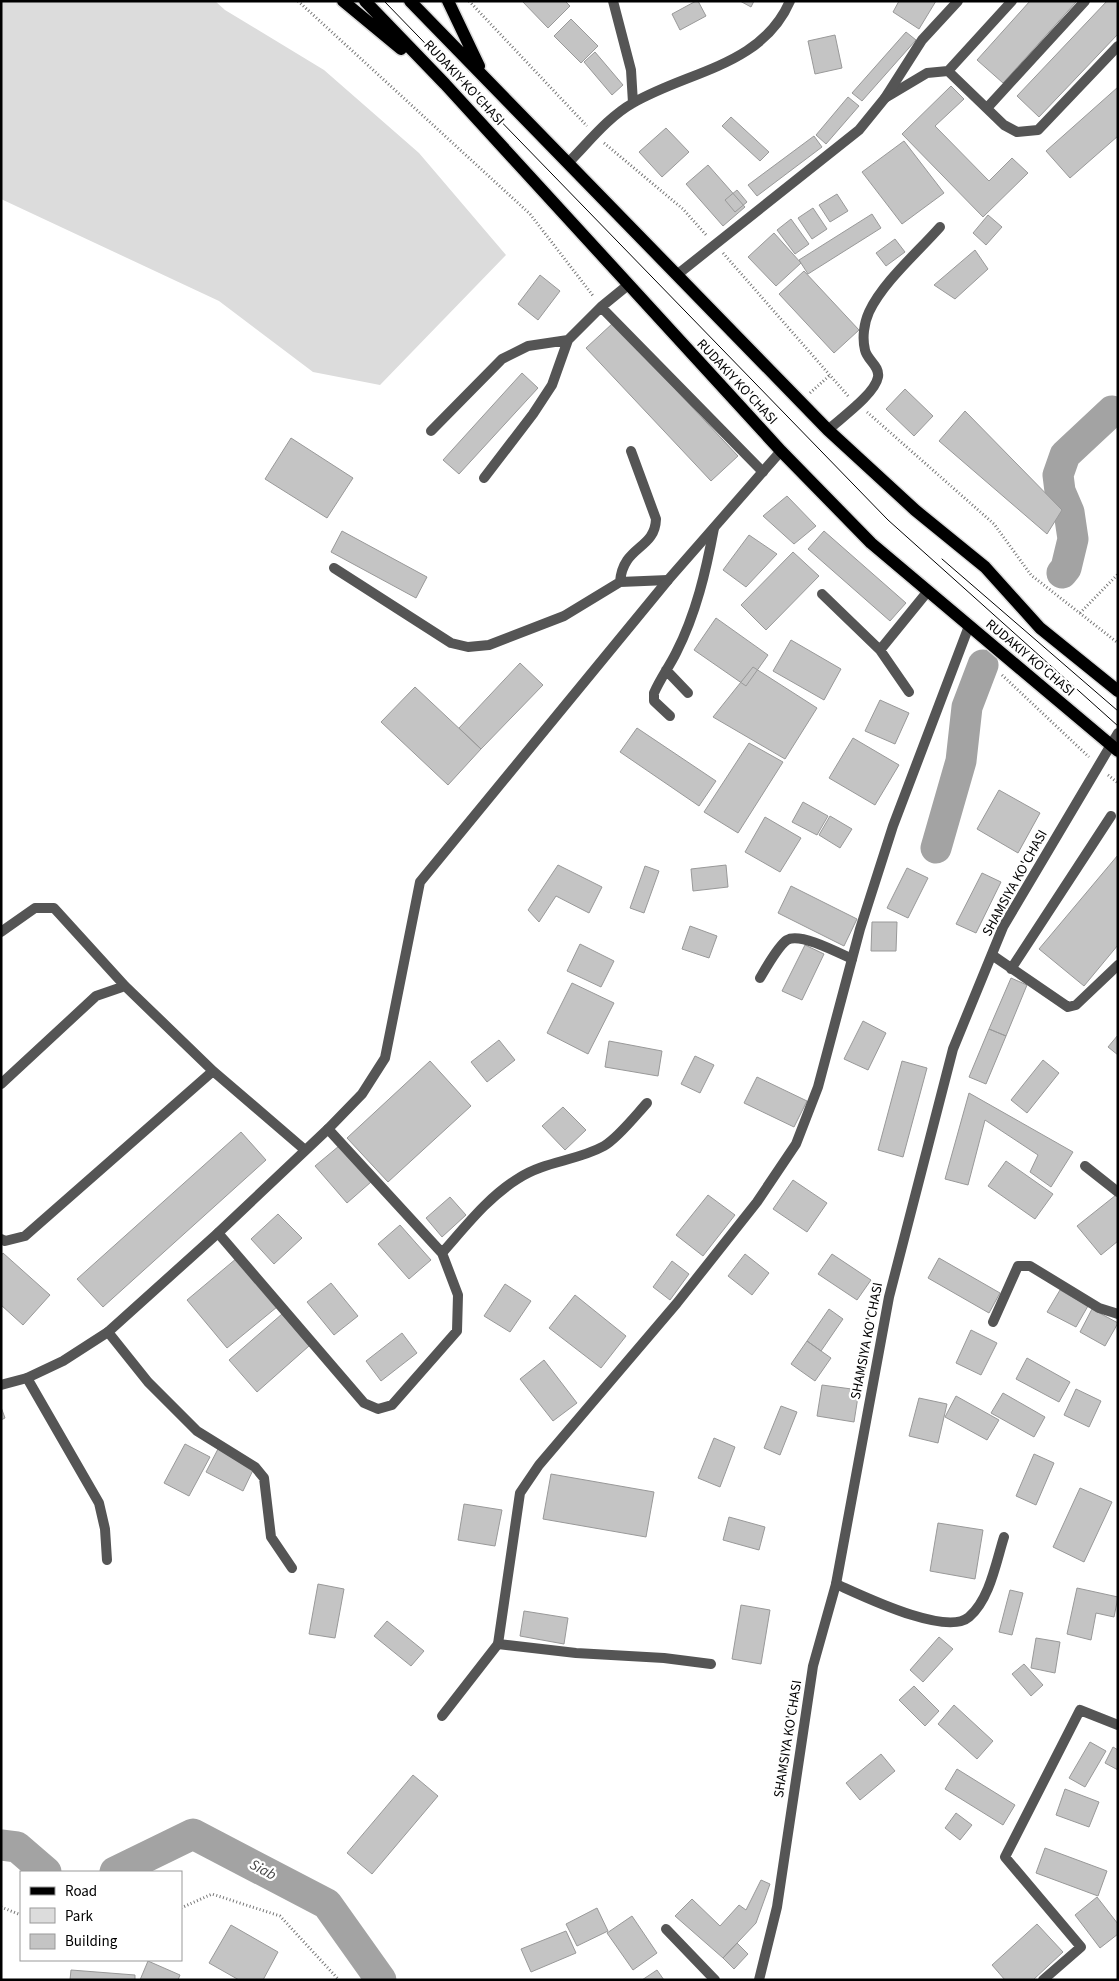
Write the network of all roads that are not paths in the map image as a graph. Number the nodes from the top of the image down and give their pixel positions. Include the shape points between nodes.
1 (343, 1) edge
2 (365, 1) edge
3 (410, 1) edge
4 (448, 1) edge
5 (613, 1) edge
6 (790, 1) edge
7 (958, 1) edge
8 (1012, 1) edge
9 (1085, 1) edge
10 (1118, 46) edge
11 (948, 71) junction
12 (484, 77) junction
13 (446, 84) junction
14 (885, 98) junction
15 (633, 103) junction
16 (987, 108) junction
17 (568, 163) junction
18 (940, 227) dead end
19 (678, 274) junction
20 (628, 285) junction
21 (602, 307) junction
22 (568, 340) junction
23 (828, 430) junction
24 (431, 431) dead end
25 (631, 451) dead end
26 (781, 451) junction
27 (763, 472) junction
28 (484, 478) dead end
29 (714, 528) junction
30 (334, 568) dead end
31 (668, 580) junction
32 (620, 582) junction
33 (928, 591) junction
34 (822, 594) dead end
35 (969, 626) junction
36 (880, 650) junction
37 (666, 670) junction
38 (909, 692) dead end
39 (1118, 692) edge
40 (688, 693) dead end
41 (670, 716) dead end
42 (1118, 733) edge
43 (1114, 747) edge
44 (1111, 816) dead end
45 (1, 932) edge
46 (992, 955) junction
47 (852, 959) junction
48 (1118, 965) edge
49 (1010, 969) junction
50 (760, 978) dead end
51 (125, 986) junction
52 (213, 1072) junction
53 (1, 1084) edge
54 (648, 1103) dead end
55 (328, 1129) junction
56 (305, 1150) junction
57 (1085, 1166) dead end
58 (1118, 1192) edge
59 (218, 1232) junction
60 (1, 1239) edge
61 (442, 1253) junction
62 (1118, 1314) edge
63 (993, 1322) dead end
64 (108, 1332) junction
65 (27, 1378) junction
66 (1, 1385) edge
67 (1004, 1537) dead end
68 (107, 1560) dead end
69 (292, 1568) dead end
70 (836, 1584) junction
71 (498, 1644) junction
72 (711, 1664) dead end
73 (442, 1716) dead end
74 (1118, 1725) edge
75 (666, 1929) dead end
76 (715, 1980) edge
77 (759, 1980) edge
78 (1043, 1980) edge

1 - 13 main road
2 - 13 main road, RUDAKIY KO'CHASI
3 - 12 main road, RUDAKIY KO'CHASI
4 - 12 main road
5 - 15 street via 630,70
6 - 15 street via 767,36 741,56
7 - 14 street via 922,40
8 - 11 street
9 - 16 street
10 - 16 street via 1038,130 1017,132 1004,125
11 - 14 street via 927,73
11 - 16 street
12 - 17 main road, RUDAKIY KO'CHASI
13 - 20 main road, RUDAKIY KO'CHASI
14 - 19 street via 859,130
15 - 17 street
17 - 19 main road, RUDAKIY KO'CHASI
18 - 23 street via 880,295 869,313 864,329 865,351 878,376 874,386 858,404
19 - 23 main road, RUDAKIY KO'CHASI
20 - 21 street
20 - 26 main road, RUDAKIY KO'CHASI
21 - 22 street
21 - 27 street
22 - 24 street via 528,346 502,359
22 - 28 street via 552,385
23 - 39 main road, RUDAKIY KO'CHASI via 915,510 985,566 1040,628
25 - 32 street via 656,519 656,529 652,537 629,556 622,568
26 - 27 street
26 - 33 main road, RUDAKIY KO'CHASI via 872,543
27 - 29 street
29 - 31 street
29 - 37 street via 705,574
30 - 32 street via 450,643 468,647 489,645 564,616
31 - 32 street
31 - 55 street via 420,882 385,1058 362,1094
33 - 35 main road, RUDAKIY KO'CHASI
33 - 36 street
34 - 36 street
35 - 43 main road, RUDAKIY KO'CHASI
35 - 47 street via 893,826
36 - 38 street
37 - 40 street
37 - 41 street via 654,693 654,701
42 - 43 street, SHAMSIYA KO'CHASI
43 - 46 street, SHAMSIYA KO'CHASI via 1098,766 1003,927
44 - 49 street
45 - 51 street via 35,908 54,908
46 - 49 street
46 - 70 street, SHAMSIYA KO'CHASI via 954,1049 889,1297
47 - 50 street via 802,938 793,938 786,941
47 - 71 street via 818,1087 796,1144 758,1202 539,1465 520,1494
48 - 49 street via 1076,1005 1068,1007
51 - 52 street
51 - 53 street via 96,996
52 - 56 street
52 - 60 street via 24,1236 5,1241
54 - 61 street via 606,1145 576,1158 544,1164 518,1178 483,1207
55 - 56 street
55 - 61 street
56 - 59 street
57 - 58 street
59 - 61 street via 364,1403 378,1409 392,1405 457,1331 458,1295
59 - 64 street
62 - 63 street via 1099,1308 1024,1265 1018,1266
64 - 65 street via 63,1361
64 - 69 street via 148,1382 197,1431 254,1467 264,1478 271,1537
65 - 66 street
65 - 68 street via 99,1503
67 - 70 street via 983,1599 968,1618 946,1623 895,1610
70 - 77 street, SHAMSIYA KO'CHASI via 813,1666 776,1907
71 - 72 street
71 - 73 street
74 - 78 street via 1080,1710 1005,1857 1081,1947
75 - 76 street

